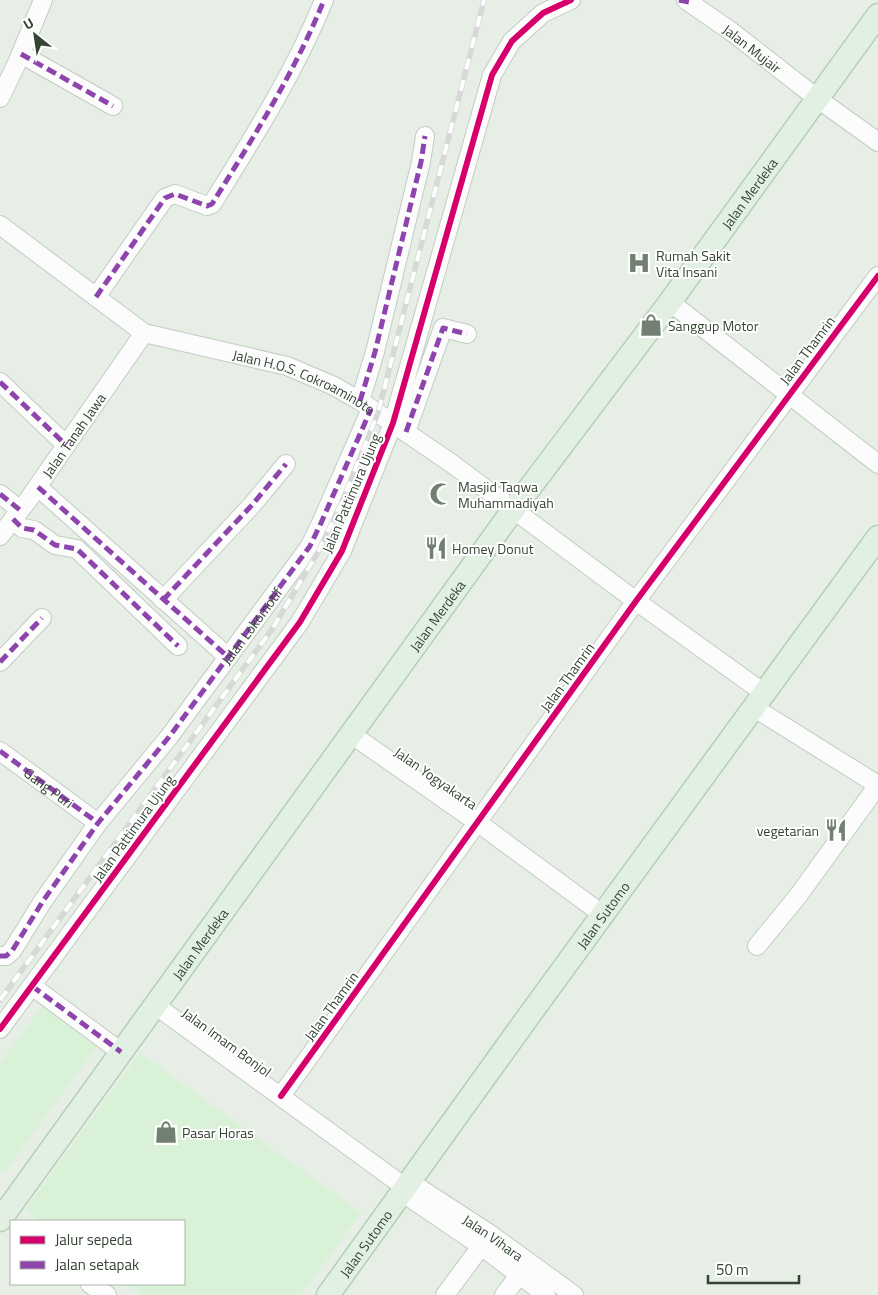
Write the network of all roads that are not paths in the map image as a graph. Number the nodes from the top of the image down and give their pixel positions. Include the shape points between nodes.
1 (44, 0) edge
2 (324, 0) edge
3 (571, 0) edge
4 (684, 1) edge
5 (878, 15) edge
6 (21, 54) junction
7 (0, 98) edge
8 (818, 99) junction
9 (113, 106) dead end
10 (425, 136) dead end
11 (878, 142) edge
12 (0, 225) edge
13 (878, 276) edge
14 (96, 297) junction
15 (670, 302) junction
16 (144, 333) junction
17 (467, 334) dead end
18 (0, 382) edge
19 (789, 395) junction
20 (366, 405) junction
21 (400, 428) junction
22 (66, 445) junction
23 (286, 464) dead end
24 (878, 464) edge
25 (38, 486) junction
26 (0, 494) edge
27 (513, 510) junction
28 (17, 515) junction
29 (0, 536) edge
30 (878, 537) edge
31 (163, 600) junction
32 (636, 601) junction
33 (42, 618) dead end
34 (178, 646) dead end
35 (228, 657) junction
36 (0, 662) edge
37 (758, 700) junction
38 (351, 734) junction
39 (0, 751) edge
40 (878, 785) edge
41 (477, 822) junction
42 (98, 823) junction
43 (602, 914) junction
44 (756, 946) dead end
45 (0, 956) edge
46 (32, 986) junction
47 (155, 1005) junction
48 (0, 1029) edge
49 (121, 1052) junction
50 (281, 1096) junction
51 (406, 1188) junction
52 (0, 1220) edge
53 (10, 1228) edge
54 (486, 1240) junction
55 (524, 1269) junction
56 (91, 1285) edge
57 (106, 1295) edge
58 (328, 1295) edge
59 (445, 1295) edge
60 (504, 1295) edge
61 (546, 1295) edge
62 (574, 1295) edge

1 - 6 street
2 - 14 street via 272,106 212,204 207,206 175,194 165,198
3 - 21 street, Jalan Pattimura Ujung via 543,13 512,41 492,75
4 - 8 street, Jalan Mujair via 732,32
5 - 8 main road, Jalan Merdeka
6 - 7 street
6 - 9 street
8 - 11 street, Jalan Mujair
8 - 15 main road, Jalan Merdeka
10 - 20 street, Jalan Lokomotif
12 - 14 street, Jalan H.O.S. Cokroaminoto
13 - 19 street, Jalan Thamrin
14 - 16 street, Jalan H.O.S. Cokroaminoto
15 - 19 street
15 - 27 main road, Jalan Merdeka
16 - 20 street, Jalan H.O.S. Cokroaminoto via 287,366 334,386
16 - 22 street, Jalan Tanah Jawa
17 - 21 street via 442,328
18 - 22 street
19 - 24 street
19 - 32 street, Jalan Thamrin
20 - 21 street, Jalan H.O.S. Cokroaminoto
20 - 35 street, Jalan Lokomotif via 310,546
21 - 27 street, Jalan H.O.S. Cokroaminoto
21 - 46 street, Jalan Pattimura Ujung via 342,551 300,622
22 - 25 street, Jalan Tanah Jawa
23 - 31 street
25 - 28 street, Jalan Tanah Jawa
25 - 31 street
26 - 28 street
27 - 32 street, Jalan H.O.S. Cokroaminoto
27 - 38 main road, Jalan Merdeka
28 - 29 street, Jalan Tanah Jawa
28 - 34 street via 22,528 34,530 55,545 77,550
30 - 37 main road, Jalan Sutomo
31 - 35 street
32 - 37 street, Jalan H.O.S. Cokroaminoto
32 - 41 street, Jalan Thamrin
33 - 36 street
35 - 42 street, Jalan Lokomotif via 169,737
37 - 40 street, Jalan H.O.S. Cokroaminoto
37 - 43 main road, Jalan Sutomo
38 - 41 street, Jalan Yogyakarta
38 - 47 main road, Jalan Merdeka
39 - 42 street, Gang Puri
40 - 44 street via 798,896
41 - 43 street, Jalan Yogyakarta
41 - 50 street, Jalan Thamrin
42 - 45 street, Jalan Lokomotif via 12,951
43 - 51 main road, Jalan Sutomo
46 - 48 street, Jalan Pattimura Ujung
46 - 49 street
47 - 49 main road, Jalan Merdeka
47 - 50 street, Jalan Imam Bonjol
49 - 52 main road, Jalan Merdeka
50 - 51 street, Jalan Imam Bonjol
51 - 54 street, Jalan Vihara
51 - 58 main road, Jalan Sutomo
52 - 53 street
54 - 55 street, Jalan Vihara
54 - 59 street
55 - 60 street
55 - 61 street, Jalan Vihara
55 - 62 street, Jalan Vihara
56 - 57 street

